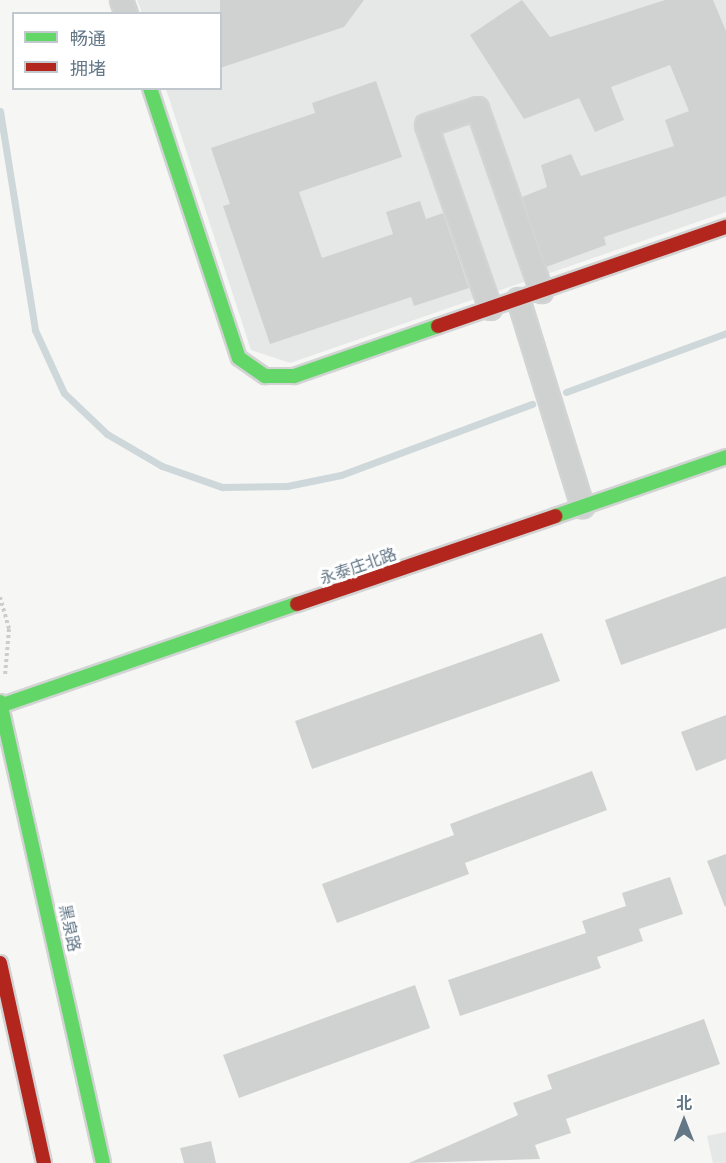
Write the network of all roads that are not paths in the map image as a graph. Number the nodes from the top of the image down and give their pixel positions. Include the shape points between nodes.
1 (151, 90) edge
2 (726, 227) edge
3 (541, 291) junction
4 (518, 298) junction
5 (490, 308) junction
6 (726, 457) edge
7 (582, 507) junction
8 (0, 704) edge
9 (0, 963) edge
10 (44, 1163) edge
11 (103, 1163) edge

1 - 5 street via 239,358 250,370 294,376
2 - 3 street
3 - 4 street
3 - 5 street via 477,108 426,125
4 - 5 street
4 - 7 street
6 - 7 street, 永泰庄北路
7 - 8 street, 永泰庄北路
8 - 11 street, 黑泉路
9 - 10 street

